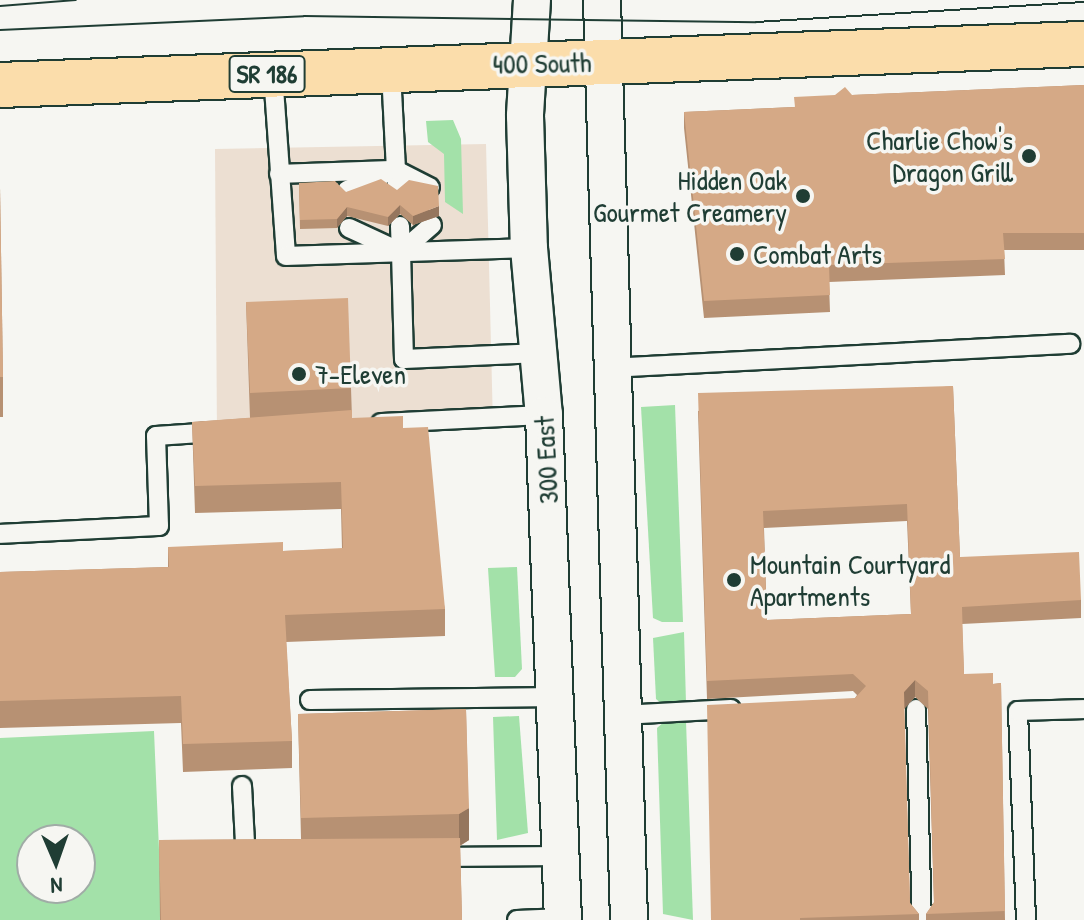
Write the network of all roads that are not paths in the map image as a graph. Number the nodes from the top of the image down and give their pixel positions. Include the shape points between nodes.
1 (532, 0) edge
2 (602, 0) edge
3 (1084, 44) edge
4 (603, 61) junction
5 (529, 63) junction
6 (391, 68) junction
7 (273, 74) junction
8 (0, 85) edge
9 (279, 174) junction
10 (397, 179) junction
11 (430, 187) edge
12 (347, 190) edge
13 (432, 225) dead end
14 (400, 226) dead end
15 (349, 228) dead end
16 (529, 248) junction
17 (401, 252) junction
18 (1070, 344) dead end
19 (540, 353) junction
20 (609, 368) junction
21 (544, 415) junction
22 (363, 424) edge
23 (236, 431) edge
24 (0, 534) edge
25 (557, 697) junction
26 (310, 700) dead end
27 (750, 708) edge
28 (916, 709) dead end
29 (1084, 709) edge
30 (622, 715) junction
31 (242, 786) dead end
32 (560, 856) junction
33 (414, 857) edge
34 (276, 862) edge
35 (563, 919) edge
36 (517, 920) edge
37 (629, 920) edge
38 (922, 920) edge
39 (1026, 920) edge

1 - 5 street, 300 East
2 - 4 street
3 - 4 main road, 400 South / SR 186
4 - 5 main road, 400 South / SR 186
4 - 20 street
5 - 6 main road, 400 South / SR 186
5 - 16 street, 300 East
6 - 7 main road, 400 South / SR 186
6 - 10 lane
7 - 8 main road, 400 South / SR 186
7 - 9 lane
9 - 10 lane
9 - 17 lane via 286,256
10 - 11 lane
10 - 12 lane
13 - 17 lane
14 - 17 lane
15 - 17 lane
16 - 17 lane
16 - 19 street, 300 East
17 - 19 lane via 404,359
18 - 20 lane
19 - 21 street, 300 East
20 - 30 street
21 - 22 lane
21 - 25 street, 300 East
23 - 24 lane via 156,436 159,526
25 - 26 lane
25 - 32 street, 300 East
27 - 30 lane
28 - 38 lane
29 - 39 lane via 1018,711
30 - 37 street
31 - 34 lane via 245,863
32 - 33 lane
32 - 35 street, 300 East
35 - 36 lane

